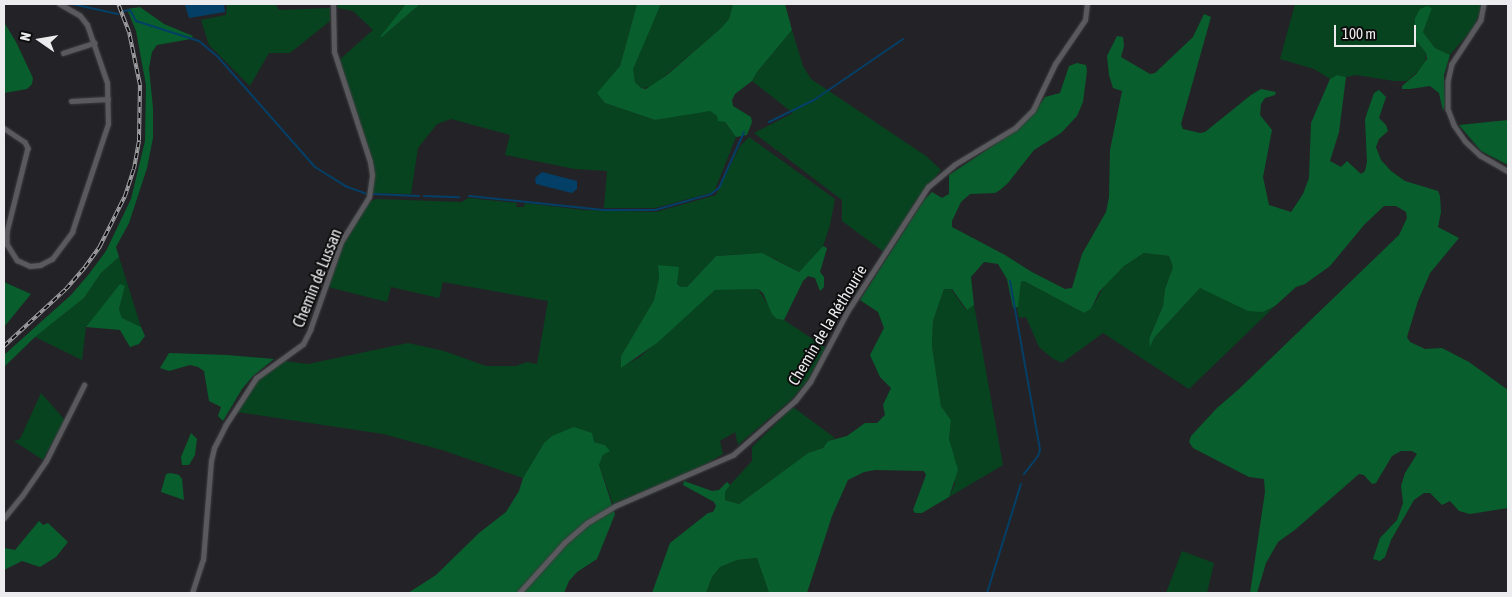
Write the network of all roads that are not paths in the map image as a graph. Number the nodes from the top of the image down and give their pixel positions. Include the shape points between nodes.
1 (60, 4) edge
2 (334, 4) edge
3 (1087, 4) edge
4 (1484, 4) edge
5 (94, 43) junction
6 (63, 53) dead end
7 (108, 99) junction
8 (71, 101) dead end
9 (4, 128) edge
10 (1508, 171) edge
11 (5, 244) edge
12 (84, 385) dead end
13 (4, 518) edge
14 (192, 593) edge
15 (519, 593) edge

1 - 5 street via 84,20
2 - 14 street, Chemin de Lussan via 334,52 370,162 369,197 341,242 303,344 256,378 224,426 214,448 210,461 203,560
3 - 15 street, Chemin de la Réthourie via 1085,20 1056,64 1033,110 1015,128 954,165 928,188 847,312 810,382 795,401 734,454 615,506 587,523 564,543
4 - 10 street via 1481,20 1452,64 1448,109 1454,126 1465,141 1480,155
5 - 6 street
5 - 7 street via 107,83
7 - 8 street
7 - 11 street via 105,136 68,239 52,259 34,266 17,260
9 - 11 street via 25,142 28,148
12 - 13 street via 46,461

